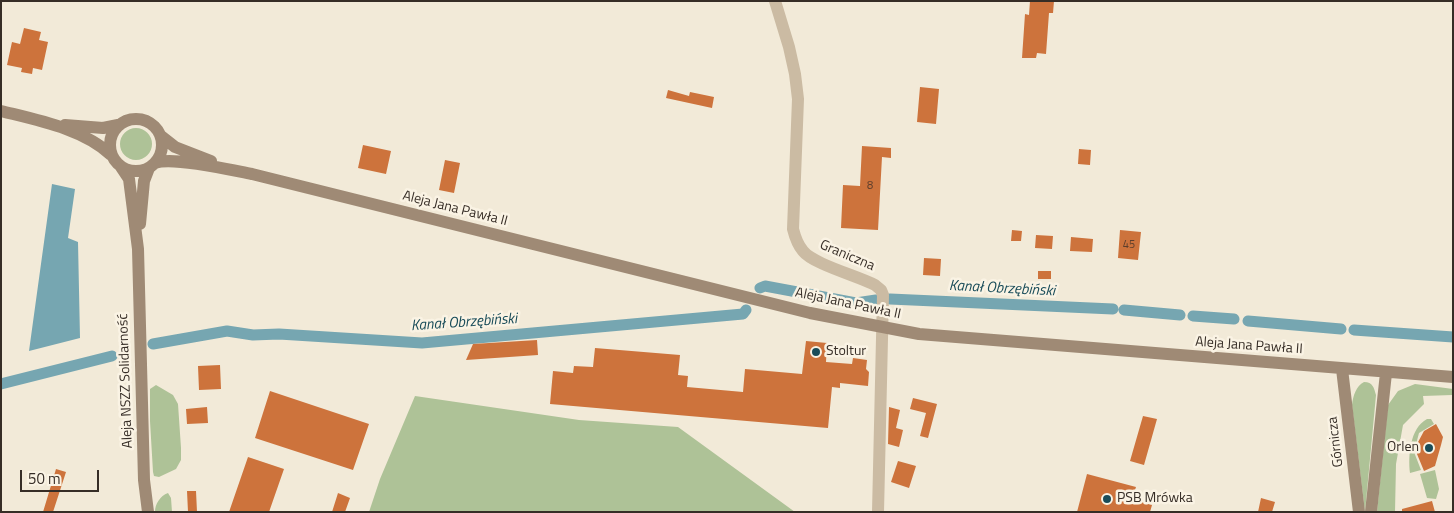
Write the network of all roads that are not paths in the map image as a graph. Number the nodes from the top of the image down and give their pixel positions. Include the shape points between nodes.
1 (775, 1) edge
2 (1, 111) edge
3 (48, 123) junction
4 (118, 125) junction
5 (160, 136) junction
6 (111, 155) junction
7 (152, 165) junction
8 (121, 168) junction
9 (252, 174) junction
10 (138, 249) junction
11 (881, 327) junction
12 (1342, 369) junction
13 (1386, 373) junction
14 (1453, 377) edge
15 (148, 512) edge
16 (878, 512) edge
17 (1359, 512) edge
18 (1371, 512) edge

1 - 11 street, Graniczna via 789,47 798,100 793,229 797,242 804,253 817,261 866,280 881,290
2 - 3 main road
3 - 4 main road via 103,128
3 - 6 main road via 100,144
4 - 5 main road via 133,118 142,119 150,122
4 - 6 main road via 110,139
5 - 7 main road via 162,151
5 - 9 main road, Aleja Jana Pawła II via 175,147
6 - 8 main road
7 - 8 main road via 135,172
7 - 9 main road, Aleja Jana Pawła II via 167,160
7 - 10 main road, Aleja NSZZ Solidarność via 142,189
8 - 10 main road, Aleja NSZZ Solidarność via 129,179
9 - 11 main road, Aleja Jana Pawła II
10 - 15 main road, Aleja NSZZ Solidarność
11 - 12 main road, Aleja Jana Pawła II via 919,334
11 - 16 street, Graniczna
12 - 13 main road, Aleja Jana Pawła II
12 - 17 main road, Górnicza
13 - 14 main road, Aleja Jana Pawła II
13 - 18 main road

